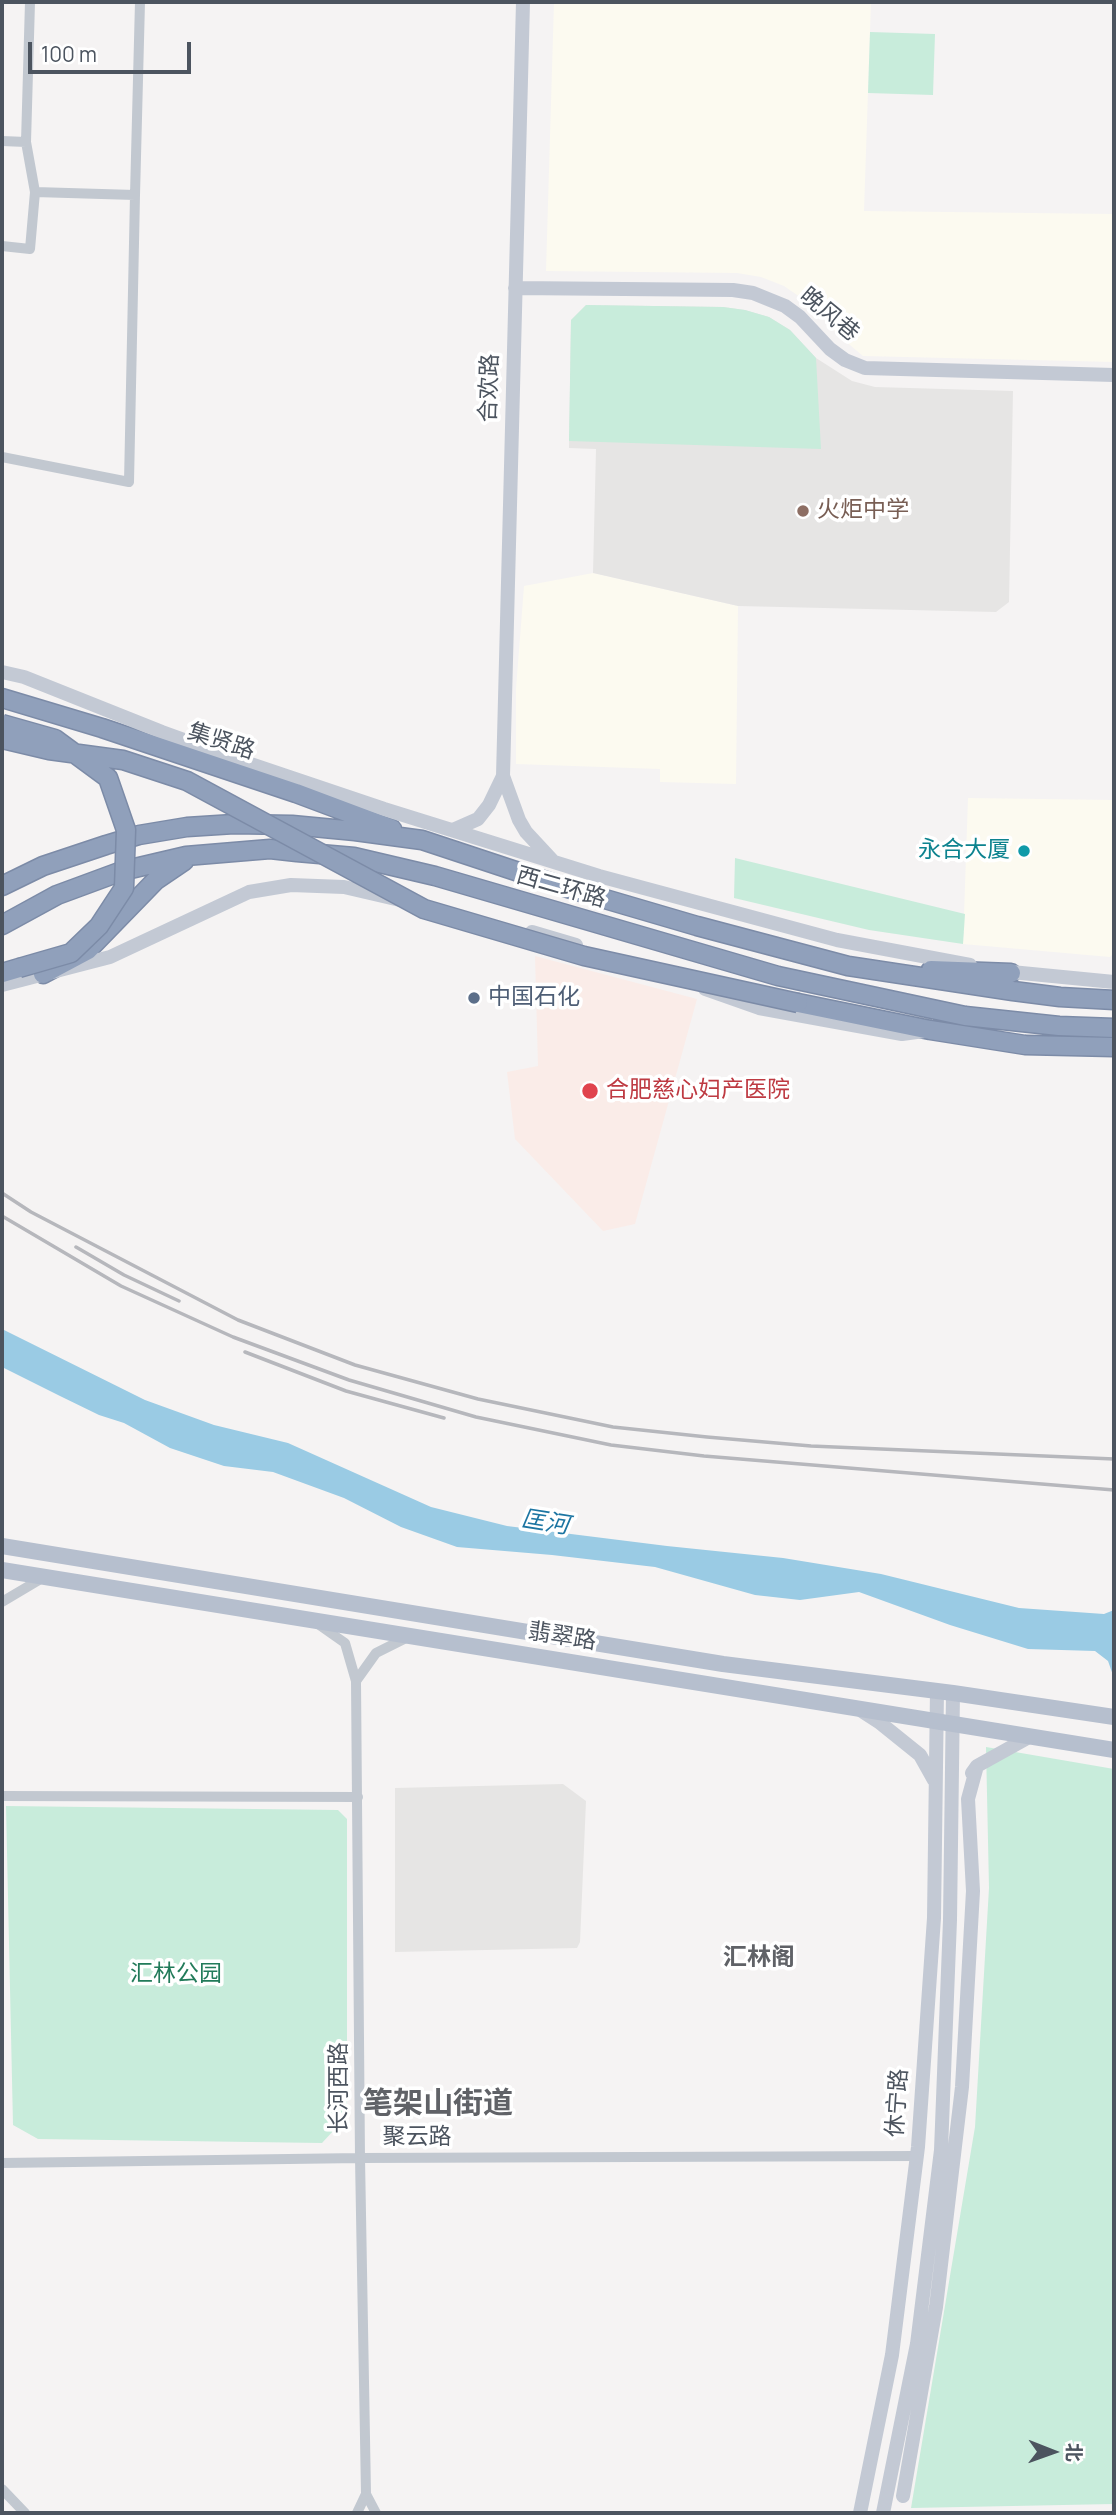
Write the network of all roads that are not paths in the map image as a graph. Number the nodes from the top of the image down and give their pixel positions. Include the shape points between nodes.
1 (30, 2) edge
2 (140, 2) edge
3 (523, 2) edge
4 (2, 141) edge
5 (26, 142) junction
6 (35, 192) junction
7 (135, 195) junction
8 (2, 246) edge
9 (515, 288) junction
10 (1114, 375) edge
11 (2, 457) edge
12 (2, 672) edge
13 (2, 698) edge
14 (2, 724) edge
15 (2, 739) edge
16 (192, 758) junction
17 (503, 776) junction
18 (303, 781) junction
19 (453, 830) junction
20 (422, 840) junction
21 (198, 855) junction
22 (553, 861) junction
23 (2, 886) edge
24 (2, 925) edge
25 (848, 966) junction
26 (10, 971) edge
27 (1012, 973) junction
28 (43, 974) junction
29 (1114, 982) edge
30 (2, 985) edge
31 (1114, 1000) edge
32 (798, 1003) junction
33 (965, 1016) junction
34 (1114, 1028) edge
35 (930, 1030) junction
36 (1114, 1047) edge
37 (2, 1546) edge
38 (2, 1570) edge
39 (45, 1577) junction
40 (2, 1602) edge
41 (312, 1620) junction
42 (411, 1636) junction
43 (356, 1681) junction
44 (945, 1692) junction
45 (858, 1708) junction
46 (1114, 1717) edge
47 (944, 1722) junction
48 (1031, 1736) junction
49 (1114, 1750) edge
50 (977, 1766) junction
51 (935, 1784) junction
52 (2, 1796) edge
53 (358, 1797) junction
54 (951, 1798) junction
55 (917, 2156) junction
56 (360, 2158) junction
57 (2, 2163) edge
58 (2, 2489) edge
59 (366, 2494) junction
60 (903, 2496) dead end
61 (24, 2513) edge
62 (357, 2513) edge
63 (376, 2513) edge
64 (860, 2513) edge
65 (883, 2513) edge

1 - 5 street
2 - 7 street
3 - 9 street, 合欢路
4 - 5 street
5 - 6 street
6 - 7 street
6 - 8 street via 30,249
7 - 11 street via 129,482
9 - 10 street, 晚风巷 via 754,293 785,306 830,349 864,368
9 - 17 street, 合欢路
12 - 18 street
13 - 16 highway, 集贤路
14 - 26 highway, bridge via 55,738 108,778 126,830 124,888 99,926 71,953
15 - 32 highway, bridge via 122,760 187,781 424,909 584,956
16 - 18 highway
16 - 20 highway, 集贤路
17 - 19 street via 478,819
17 - 22 street via 526,832
18 - 19 street
19 - 22 street
20 - 23 highway, 西二环路 via 292,825 187,827 106,845 43,866
20 - 25 highway, 西二环路 via 564,887
21 - 24 highway, 西二环路 via 122,871 57,895
21 - 28 highway via 156,880 88,950
21 - 33 highway, 西二环路 via 270,849 354,857 435,876 778,976
22 - 27 street via 837,940
25 - 27 highway
25 - 31 highway, 西二环路 via 1013,991
27 - 29 street
28 - 30 street
28 - 35 street via 110,957 248,892 291,885 344,887 554,938 759,1008 902,1034
32 - 33 highway
32 - 35 highway
33 - 34 highway, 西二环路
35 - 36 highway via 1025,1045
37 - 44 main road, 翡翠路 via 723,1664
38 - 39 main road, 翡翠路
39 - 40 street
39 - 41 main road, 翡翠路
41 - 42 main road, 翡翠路
41 - 43 street, 长河西路 via 345,1643
42 - 43 street via 376,1653
42 - 45 main road, 翡翠路
43 - 53 street, 长河西路
44 - 46 main road, 翡翠路
44 - 47 street, 休宁路
45 - 47 main road, 翡翠路
45 - 51 street via 920,1755
47 - 48 main road, 翡翠路
47 - 51 street, 休宁路
47 - 54 street, 休宁路
48 - 49 main road, 翡翠路
48 - 50 street
50 - 54 street
50 - 60 street via 968,1799 973,1891 961,2087 936,2307
51 - 55 street, 休宁路 via 934,1918
52 - 53 street
53 - 56 street, 长河西路
54 - 65 street, 休宁路 via 940,2150 917,2344
55 - 56 street, 聚云路
55 - 64 street, 休宁路 via 892,2355
56 - 57 street, 聚云路
56 - 59 street, 长河西路
58 - 61 street
59 - 62 street
59 - 63 street

